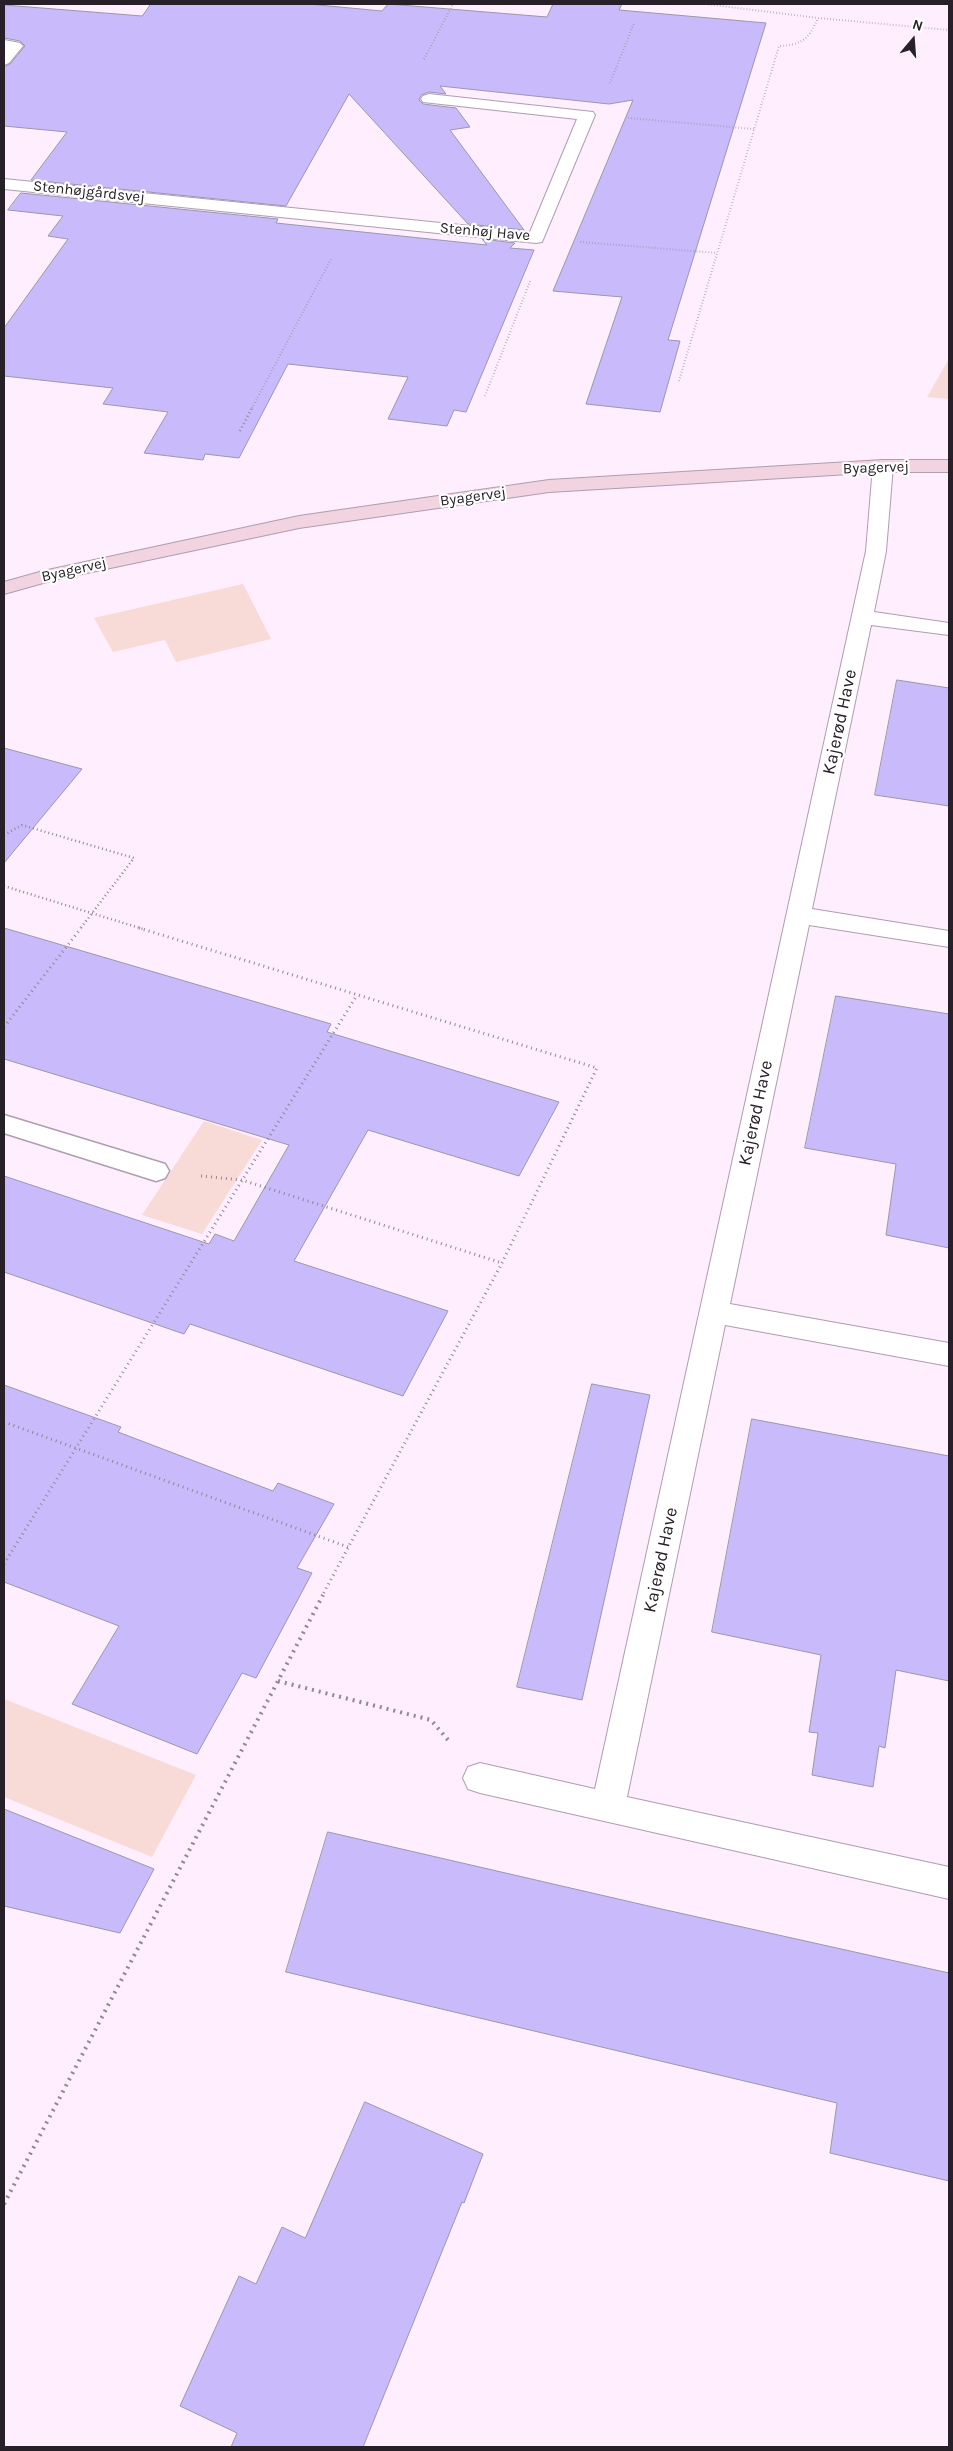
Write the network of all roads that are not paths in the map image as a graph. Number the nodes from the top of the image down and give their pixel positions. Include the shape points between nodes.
1 (4, 45) edge
2 (4, 60) edge
3 (429, 99) dead end
4 (4, 184) edge
5 (174, 200) joint
6 (883, 466) junction
7 (949, 466) edge
8 (4, 588) edge
9 (862, 616) junction
10 (949, 629) edge
11 (799, 915) junction
12 (949, 939) edge
13 (4, 1124) edge
14 (156, 1171) road end
15 (714, 1312) junction
16 (949, 1355) edge
17 (480, 1778) road end
18 (608, 1808) junction
19 (949, 1883) edge

1 - 2 street via 15,46
3 - 5 street, Stenhøj Have via 587,115 536,238
4 - 5 street, Stenhøjgårdsvej
6 - 7 street, Byagervej
6 - 8 street, Byagervej via 549,486 299,522 50,575
6 - 9 street, Kajerød Have via 876,551
9 - 10 street
9 - 11 street, Kajerød Have
11 - 12 street
11 - 15 street, Kajerød Have
13 - 14 lane
15 - 16 street
15 - 18 street, Kajerød Have
17 - 18 street
18 - 19 street

